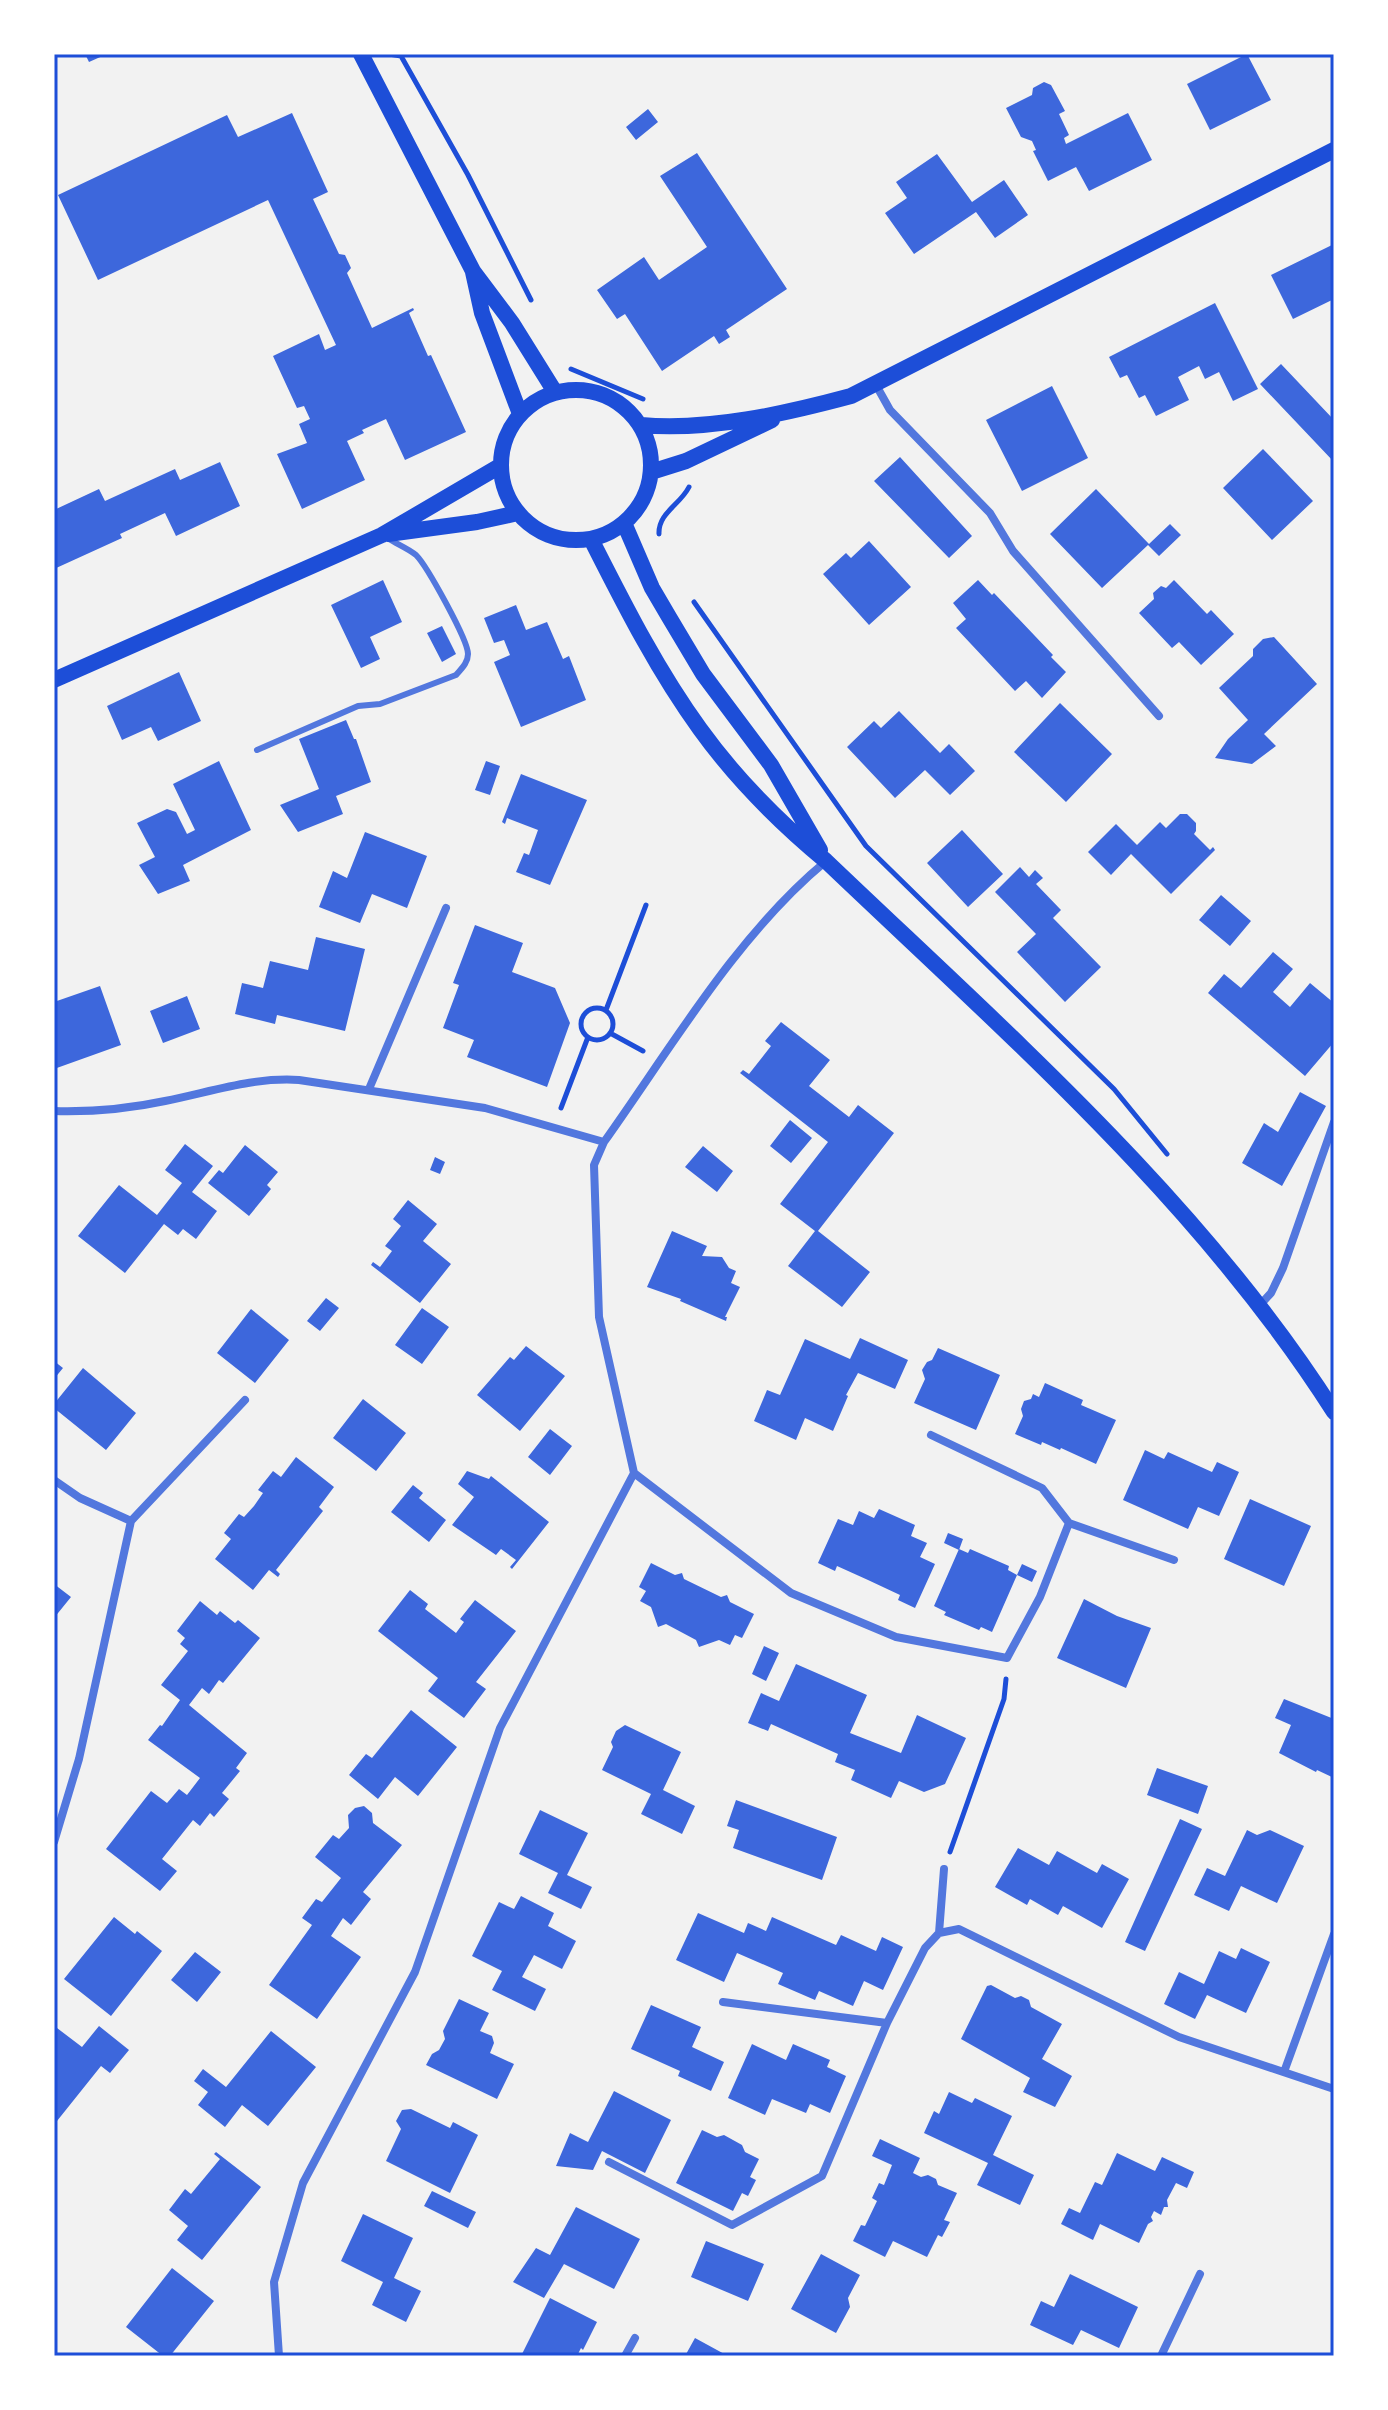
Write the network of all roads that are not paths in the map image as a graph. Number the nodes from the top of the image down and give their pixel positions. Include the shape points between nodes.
1 (361, 54) edge
2 (1334, 150) edge
3 (473, 271) junction
4 (876, 385) junction
5 (555, 392) junction
6 (520, 414) junction
7 (784, 414) junction
8 (641, 425) junction
9 (500, 466) junction
10 (651, 472) junction
11 (518, 513) junction
12 (624, 523) junction
13 (382, 535) junction
14 (591, 539) junction
15 (54, 680) edge
16 (1159, 716) dead end
17 (257, 750) dead end
18 (826, 861) junction
19 (446, 908) dead end
20 (369, 1089) junction
21 (54, 1111) edge
22 (1334, 1122) edge
23 (604, 1142) junction
24 (1260, 1305) junction
25 (245, 1400) dead end
26 (1334, 1412) edge
27 (931, 1435) dead end
28 (634, 1473) junction
29 (54, 1480) edge
30 (131, 1521) junction
31 (1069, 1523) junction
32 (1174, 1560) dead end
33 (54, 1842) edge
34 (944, 1869) road end
35 (939, 1933) junction
36 (1334, 1934) edge
37 (723, 2002) dead end
38 (887, 2023) junction
39 (1284, 2072) junction
40 (1334, 2089) edge
41 (609, 2162) dead end
42 (1200, 2274) dead end
43 (635, 2338) dead end
44 (279, 2356) edge
45 (625, 2356) edge
46 (1161, 2356) edge

1 - 3 main road
2 - 4 main road
3 - 5 main road
3 - 6 main road via 482,313
4 - 7 main road
4 - 16 street via 890,410 990,513 1013,551
5 - 6 main road
5 - 8 main road via 580,389 604,394 625,406
6 - 9 main road via 505,438
7 - 8 main road via 674,428
7 - 10 main road
8 - 10 main road via 650,447
9 - 11 main road via 505,491
9 - 13 main road
10 - 12 main road via 638,508
11 - 13 main road
11 - 14 main road via 538,530 564,539
12 - 14 main road
12 - 18 main road via 652,588 703,674 771,765
13 - 15 main road
13 - 17 lane via 423,566 465,639 465,665 456,675 380,704 358,706
14 - 18 main road via 648,648 700,729 786,828
18 - 23 street via 791,890 743,946
18 - 24 main road via 1083,1107
19 - 20 street
20 - 21 street via 271,1078 106,1112
20 - 23 street via 485,1108
22 - 24 street via 1283,1268
23 - 28 street via 594,1165 599,1317
24 - 26 main road
25 - 30 street
27 - 31 street via 1042,1488
28 - 31 street via 791,1593 896,1637 1007,1658 1040,1597
28 - 44 street via 500,1728 415,1972 303,2183 274,2282
29 - 30 street
30 - 33 street via 79,1759
31 - 32 street
34 - 35 street
35 - 38 street via 925,1948
35 - 39 street via 959,1929 1179,2037
36 - 39 street
37 - 38 street
38 - 41 street via 822,2176 732,2225
39 - 40 street
42 - 46 street
43 - 45 street

